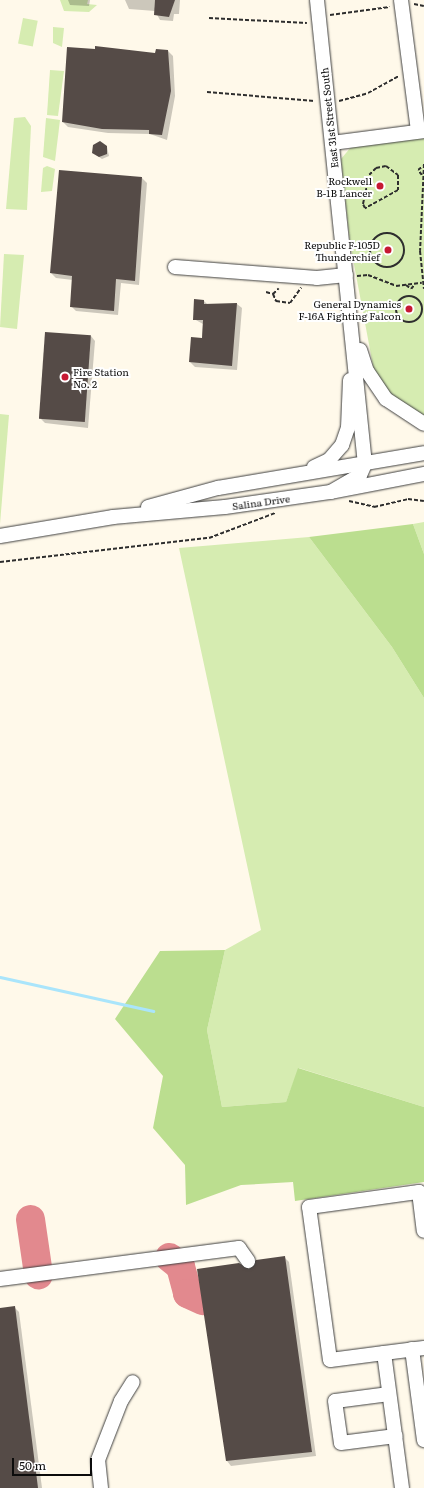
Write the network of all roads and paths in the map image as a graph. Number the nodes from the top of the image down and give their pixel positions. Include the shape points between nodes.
1 (317, 0) edge
2 (400, 0) edge
3 (421, 131) edge
4 (332, 144) junction
5 (424, 165) edge
6 (376, 168) joint
7 (422, 175) junction
8 (421, 194) junction
9 (424, 197) edge
10 (424, 202) edge
11 (421, 205) junction
12 (422, 216) edge
13 (395, 235) joint
14 (420, 247) junction
15 (424, 247) edge
16 (175, 267) dead end
17 (346, 275) junction
18 (406, 284) dead end
19 (415, 284) dead end
20 (302, 286) dead end
21 (424, 289) edge
22 (273, 294) dead end
23 (415, 298) joint
24 (353, 331) junction
25 (424, 424) edge
26 (424, 453) edge
27 (365, 464) junction
28 (424, 474) edge
29 (291, 476) junction
30 (408, 477) junction
31 (331, 492) junction
32 (346, 500) dead end
33 (424, 501) edge
34 (281, 510) dead end
35 (113, 517) junction
36 (0, 536) edge
37 (0, 562) edge
38 (424, 1231) edge
39 (248, 1261) dead end
40 (0, 1279) edge
41 (418, 1349) edge
42 (384, 1353) junction
43 (133, 1382) dead end
44 (390, 1394) junction
45 (396, 1436) junction
46 (424, 1440) edge
47 (101, 1488) edge
48 (402, 1488) edge

1 - 4 street, East 31st Street South
2 - 3 street
3 - 4 street
4 - 17 street, East 31st Street South
5 - 7 path
5 - 7 path via 418,170
6 - 6 path via 386,166 395,171 400,185 395,194 365,208 363,204 369,175
7 - 8 path
8 - 9 path
8 - 11 path
10 - 11 path
11 - 12 path
12 - 14 path
13 - 13 path via 403,243 402,259 389,267 377,264 370,255 371,244 379,235
14 - 15 path
14 - 21 path
16 - 17 street via 317,278
17 - 24 street, East 31st Street South
18 - 19 path via 411,288
20 - 22 path via 290,303 276,301
23 - 23 path via 421,305 421,314 415,320 403,321 396,311 397,303 406,296
24 - 25 street, East 31st Street South via 377,387 398,410
24 - 27 street, East 31st Street South
24 - 29 street, Salina Drive via 348,428 342,446 329,460
26 - 27 street, Salina Drive
27 - 29 street, Salina Drive
27 - 30 street, Salina Drive
27 - 31 street via 356,478
28 - 30 street, Salina Drive
29 - 35 street, Salina Drive via 218,488
30 - 31 street, Salina Drive
31 - 35 street, Salina Drive via 225,507
32 - 33 path via 374,507 408,500
34 - 37 path via 209,538
35 - 36 street, Salina Drive
38 - 42 street via 419,1192 308,1207 330,1360
39 - 40 street via 239,1248
41 - 42 street
41 - 46 street
42 - 44 street
43 - 47 street via 121,1401 98,1460
44 - 45 street
44 - 45 street via 335,1402 341,1443
45 - 48 street

